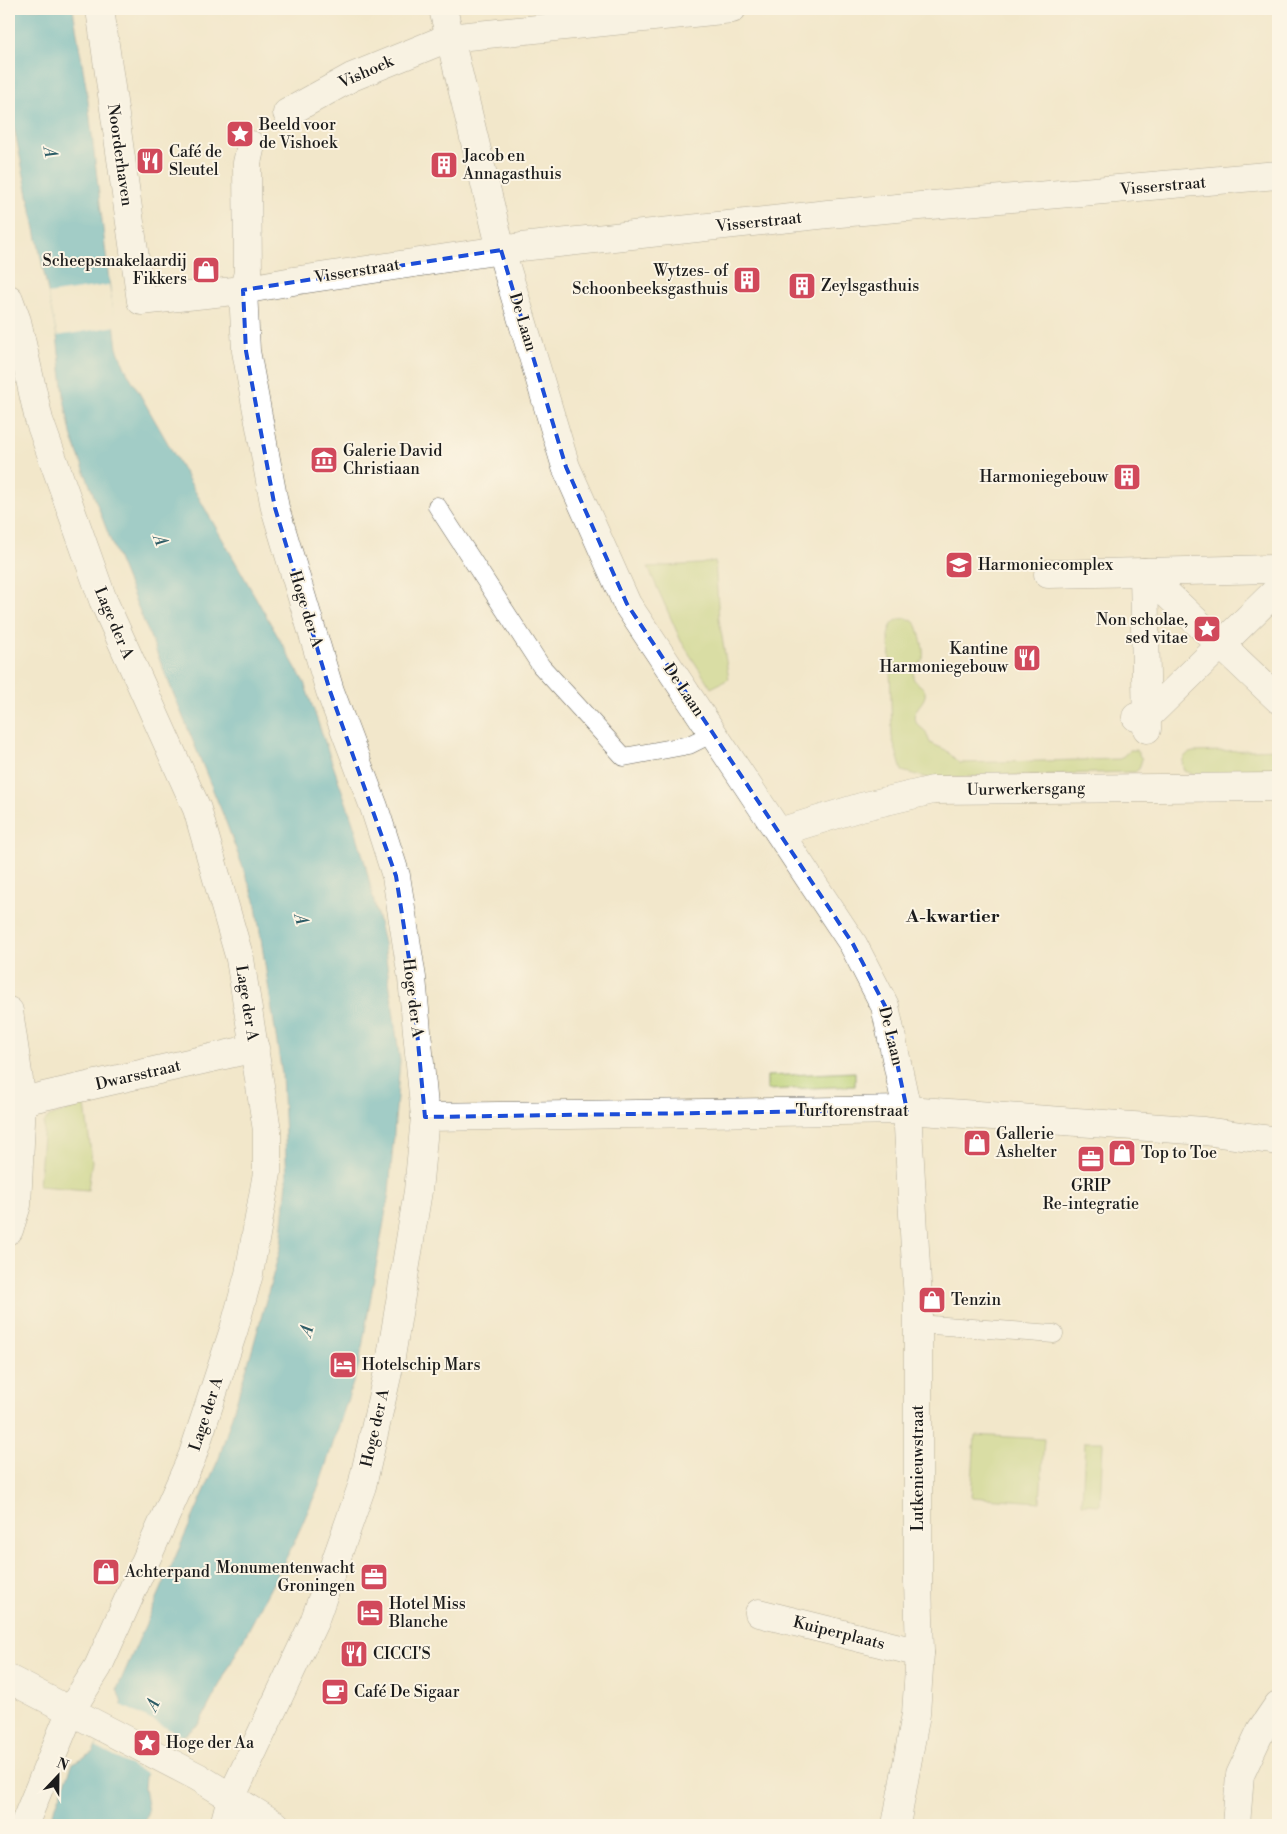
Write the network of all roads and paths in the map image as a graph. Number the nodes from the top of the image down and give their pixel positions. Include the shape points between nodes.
1 (100, 9) edge
2 (443, 9) edge
3 (732, 9) edge
4 (448, 38) junction
5 (287, 113) dead end
6 (251, 145) dead end
7 (1278, 176) edge
8 (501, 250) junction
9 (243, 290) junction
10 (11, 314) edge
11 (437, 506) dead end
12 (1144, 572) junction
13 (1278, 573) edge
14 (1048, 574) dead end
15 (1278, 589) edge
16 (1221, 644) junction
17 (1278, 699) edge
18 (713, 733) junction
19 (1278, 786) edge
20 (779, 832) junction
21 (9, 1011) edge
22 (255, 1048) junction
23 (22, 1101) junction
24 (907, 1110) junction
25 (425, 1117) junction
26 (1278, 1141) edge
27 (9, 1230) edge
28 (918, 1324) junction
29 (1054, 1334) dead end
30 (759, 1613) dead end
31 (920, 1653) junction
32 (9, 1679) edge
33 (1278, 1705) edge
34 (70, 1710) junction
35 (231, 1798) junction
36 (24, 1825) edge
37 (224, 1825) edge
38 (276, 1825) edge
39 (896, 1825) edge
40 (1236, 1825) edge

1 - 9 street, Noorderhaven via 141,301
2 - 4 street, De Laan
3 - 4 street, Vishoek
4 - 5 street, Vishoek via 352,77
4 - 8 street, De Laan
6 - 9 street via 247,163 248,273
7 - 8 street, Visserstraat via 828,214
8 - 9 street, Visserstraat
8 - 18 street, De Laan via 566,467 627,604
9 - 25 street, Hoge der A via 246,351 275,508 330,690 396,876 413,987
10 - 22 street, Lage der A via 39,420 103,600 197,809 240,958
11 - 18 lane via 541,666 624,757 689,745
12 - 13 street via 1272,569
12 - 14 street
12 - 16 street
12 - 16 street via 1141,721
15 - 16 street
16 - 17 street
18 - 20 street, De Laan
19 - 20 street, Uurwerkersgang via 933,790
20 - 24 street, De Laan via 853,944 885,1006
21 - 23 street
22 - 23 street, Dwarsstraat
22 - 34 street, Lage der A via 267,1130 267,1173 249,1274 234,1329 192,1457 98,1667
23 - 27 street via 17,1204
24 - 25 street, Turftorenstraat
24 - 26 street, Turftorenstraat via 1204,1131
24 - 28 street, Lutkenieuwstraat
25 - 35 street, Hoge der A via 418,1191 390,1363 362,1486 314,1622
28 - 29 lane
28 - 31 street, Lutkenieuwstraat
30 - 31 street, Kuiperplaats
31 - 39 street, Lutkenieuwstraat via 916,1714
32 - 34 street
33 - 40 street via 1261,1730 1240,1776
34 - 35 street via 198,1777
34 - 36 street, Lage der A
35 - 37 street, Hoge der A
35 - 38 street

